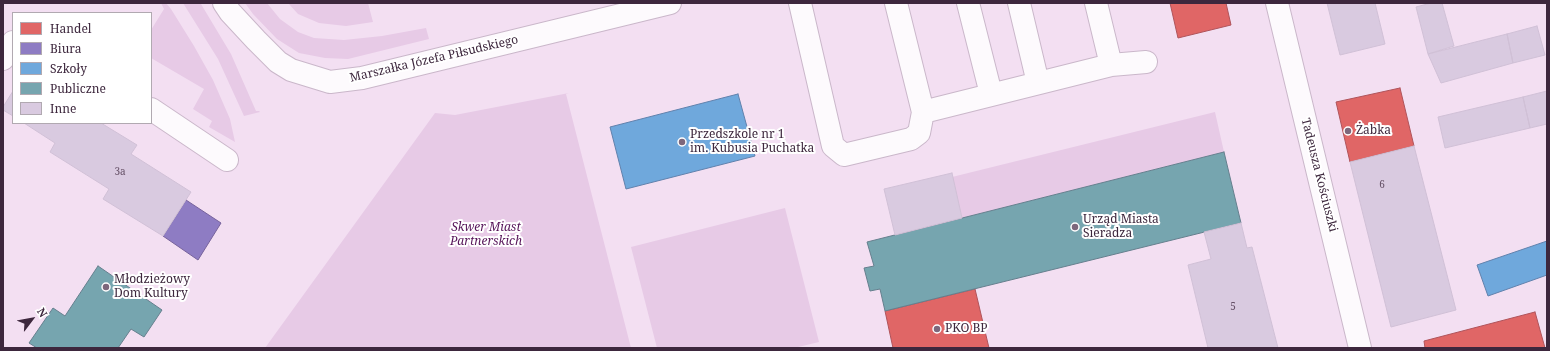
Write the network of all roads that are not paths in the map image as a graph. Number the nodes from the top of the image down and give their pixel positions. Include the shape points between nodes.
1 (224, 3) edge
2 (670, 3) edge
3 (800, 3) edge
4 (896, 3) edge
5 (968, 3) edge
6 (1019, 3) edge
7 (1096, 3) edge
8 (1277, 3) edge
9 (12, 44) edge
10 (3, 59) edge
11 (1146, 62) dead end
12 (1111, 65) junction
13 (1038, 83) junction
14 (991, 94) junction
15 (152, 110) edge
16 (923, 112) junction
17 (227, 160) dead end
18 (1360, 348) edge

1 - 2 street, Marszałka Józefa Piłsudskiego via 278,62 291,70 330,82 362,78
3 - 16 street via 833,146 844,155 911,139 919,133
4 - 16 street
5 - 14 street
6 - 13 street
7 - 12 street
8 - 18 street, Tadeusza Kościuszki
9 - 10 street
11 - 12 street
12 - 13 street
13 - 14 street
14 - 16 street
15 - 17 street

